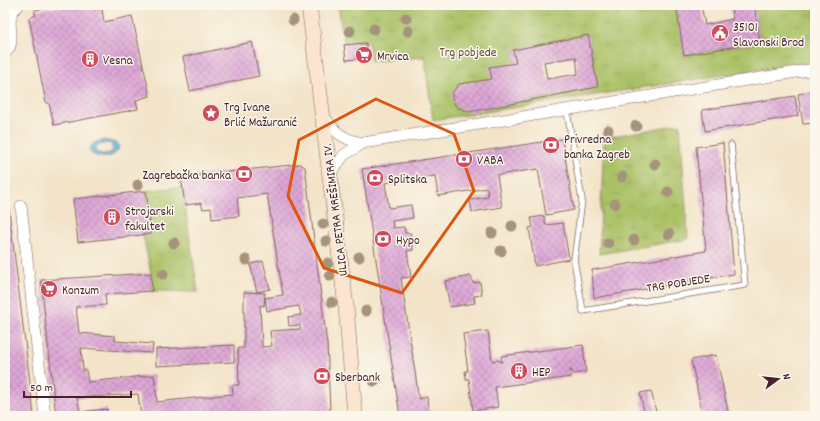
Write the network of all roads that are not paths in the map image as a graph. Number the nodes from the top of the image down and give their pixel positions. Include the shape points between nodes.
1 (19, 5) edge
2 (309, 5) edge
3 (5, 53) edge
4 (815, 69) edge
5 (567, 111) junction
6 (322, 112) junction
7 (363, 143) junction
8 (731, 145) dead end
9 (330, 174) junction
10 (22, 206) dead end
11 (45, 416) edge
12 (355, 416) edge

1 - 3 street via 13,9 10,16 11,45
2 - 6 main road, ULICA PETRA KREŠIMIRA IV.
4 - 5 street
5 - 7 street
5 - 8 lane, TRG POBJEDE via 582,200 574,260 583,311 745,285
6 - 7 street via 330,126 342,137
6 - 9 main road, ULICA PETRA KREŠIMIRA IV.
7 - 9 street via 344,155
9 - 12 main road, ULICA PETRA KREŠIMIRA IV. via 347,315
10 - 11 street

